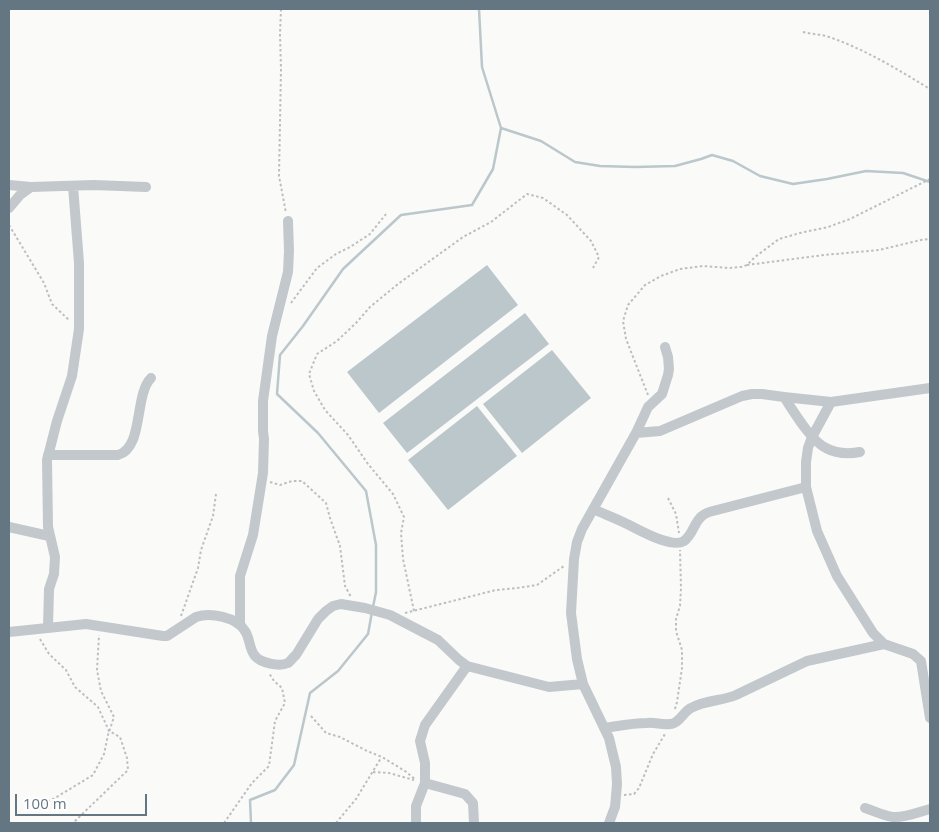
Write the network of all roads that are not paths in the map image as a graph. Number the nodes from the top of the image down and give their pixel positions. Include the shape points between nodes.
1 (9, 184) edge
2 (73, 186) junction
3 (146, 186) dead end
4 (31, 187) junction
5 (9, 208) edge
6 (288, 221) road end
7 (665, 347) dead end
8 (151, 378) dead end
9 (930, 388) edge
10 (784, 397) junction
11 (831, 402) junction
12 (636, 433) junction
13 (812, 436) junction
14 (860, 452) dead end
15 (48, 455) junction
16 (806, 487) junction
17 (593, 509) junction
18 (9, 527) edge
19 (49, 536) junction
20 (240, 625) junction
21 (48, 627) junction
22 (9, 632) edge
23 (884, 644) junction
24 (467, 666) junction
25 (583, 684) junction
26 (930, 718) edge
27 (604, 728) junction
28 (420, 782) junction
29 (865, 808) dead end
30 (930, 809) edge
31 (416, 823) edge
32 (474, 823) edge
33 (609, 823) edge

1 - 4 street
2 - 3 street
2 - 4 street
2 - 15 street via 79,263 79,329 72,376
4 - 5 street
6 - 20 street via 288,272 272,336 263,401 263,473 253,535 240,576
7 - 12 street via 668,375 662,394 648,407
8 - 15 street via 143,393 135,434 124,453
9 - 11 street
10 - 11 street
10 - 12 street via 742,396 660,430
10 - 13 street
11 - 13 street
12 - 17 street
13 - 14 street via 825,448 840,453
13 - 16 street via 806,462
15 - 19 street
16 - 17 street via 713,510 702,515 690,534 680,542 670,542 642,532
16 - 23 street via 817,531 837,576 873,633
17 - 25 street via 577,542 574,559 571,613
18 - 19 street
19 - 21 street via 54,574 49,589
20 - 21 street via 227,618 201,615 167,636 86,624
20 - 24 street via 260,660 288,663 326,611 338,604 360,607 385,613 438,640
21 - 22 street
23 - 26 street via 913,654 921,661
23 - 27 street via 807,661 736,695 694,706 670,724
24 - 25 street via 549,687
24 - 28 street via 425,725 420,741 425,763
25 - 27 street
27 - 33 street via 616,767 617,784 615,807
28 - 31 street
28 - 32 street via 465,794 472,803
29 - 30 street via 894,817

